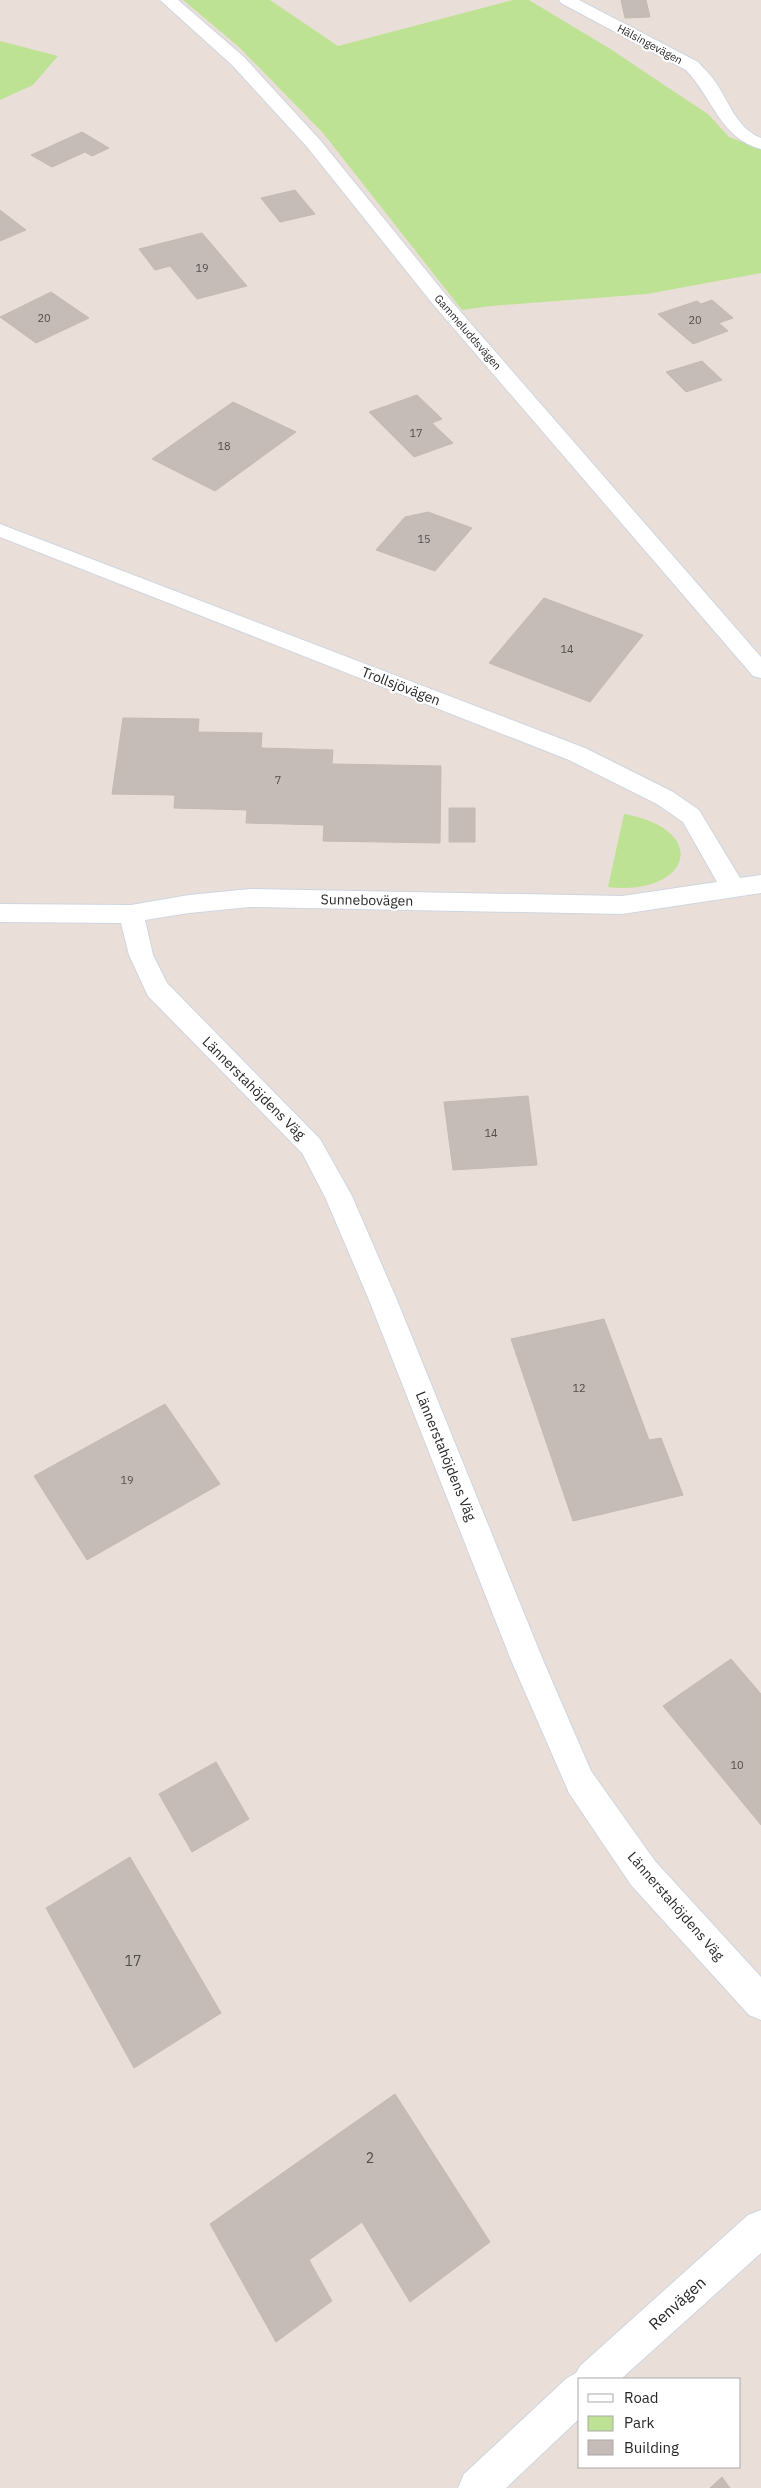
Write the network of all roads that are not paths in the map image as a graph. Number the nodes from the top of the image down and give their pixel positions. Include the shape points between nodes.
1 (168, 0) edge
2 (567, 0) edge
3 (761, 144) edge
4 (0, 530) edge
5 (761, 671) edge
6 (761, 884) edge
7 (733, 888) junction
8 (0, 913) edge
9 (131, 914) junction
10 (761, 2003) edge
11 (761, 2228) edge
12 (593, 2378) edge
13 (578, 2393) edge
14 (478, 2488) edge

1 - 5 street, Gammeluddsvägen via 238,61 314,144 439,298
2 - 3 street, Hälsingevägen via 692,66 707,82 731,123 746,138
4 - 7 street, Trollsjövägen via 586,759 665,798 691,816
6 - 7 street
7 - 9 street, Sunnebovägen via 622,905 250,898
8 - 9 street, Sunnebovägen
9 - 10 street, Lännerstahöjdens Väg via 141,955 157,989 311,1146 338,1196 383,1300 526,1660 580,1782 643,1873
11 - 12 street, Renvägen
13 - 14 street

